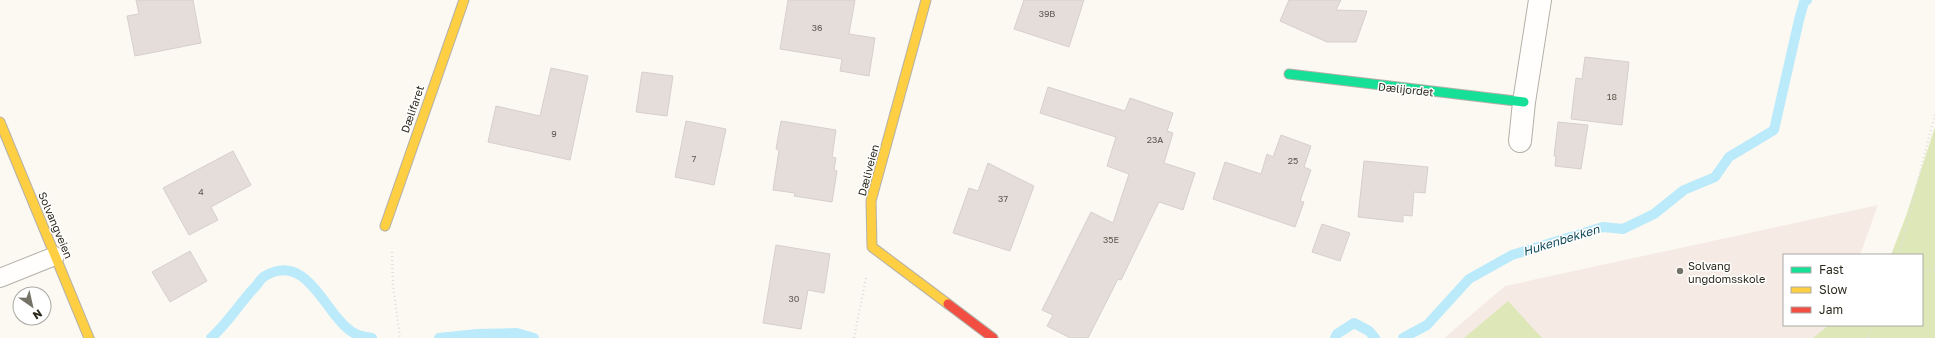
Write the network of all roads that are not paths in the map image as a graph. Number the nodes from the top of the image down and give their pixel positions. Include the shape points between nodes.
1 (464, 0) edge
2 (926, 0) edge
3 (1540, 0) edge
4 (1289, 74) dead end
5 (1524, 102) junction
6 (0, 122) edge
7 (1520, 141) dead end
8 (385, 226) road end
9 (55, 256) junction
10 (0, 278) edge
11 (90, 338) edge
12 (993, 338) edge

1 - 8 street, Dælifaret
2 - 12 street, Dæliveien via 871,201 872,247
3 - 5 street
4 - 5 street, Dælijordet
5 - 7 street
6 - 9 street, Solvangveien
9 - 10 lane
9 - 11 street, Solvangveien

